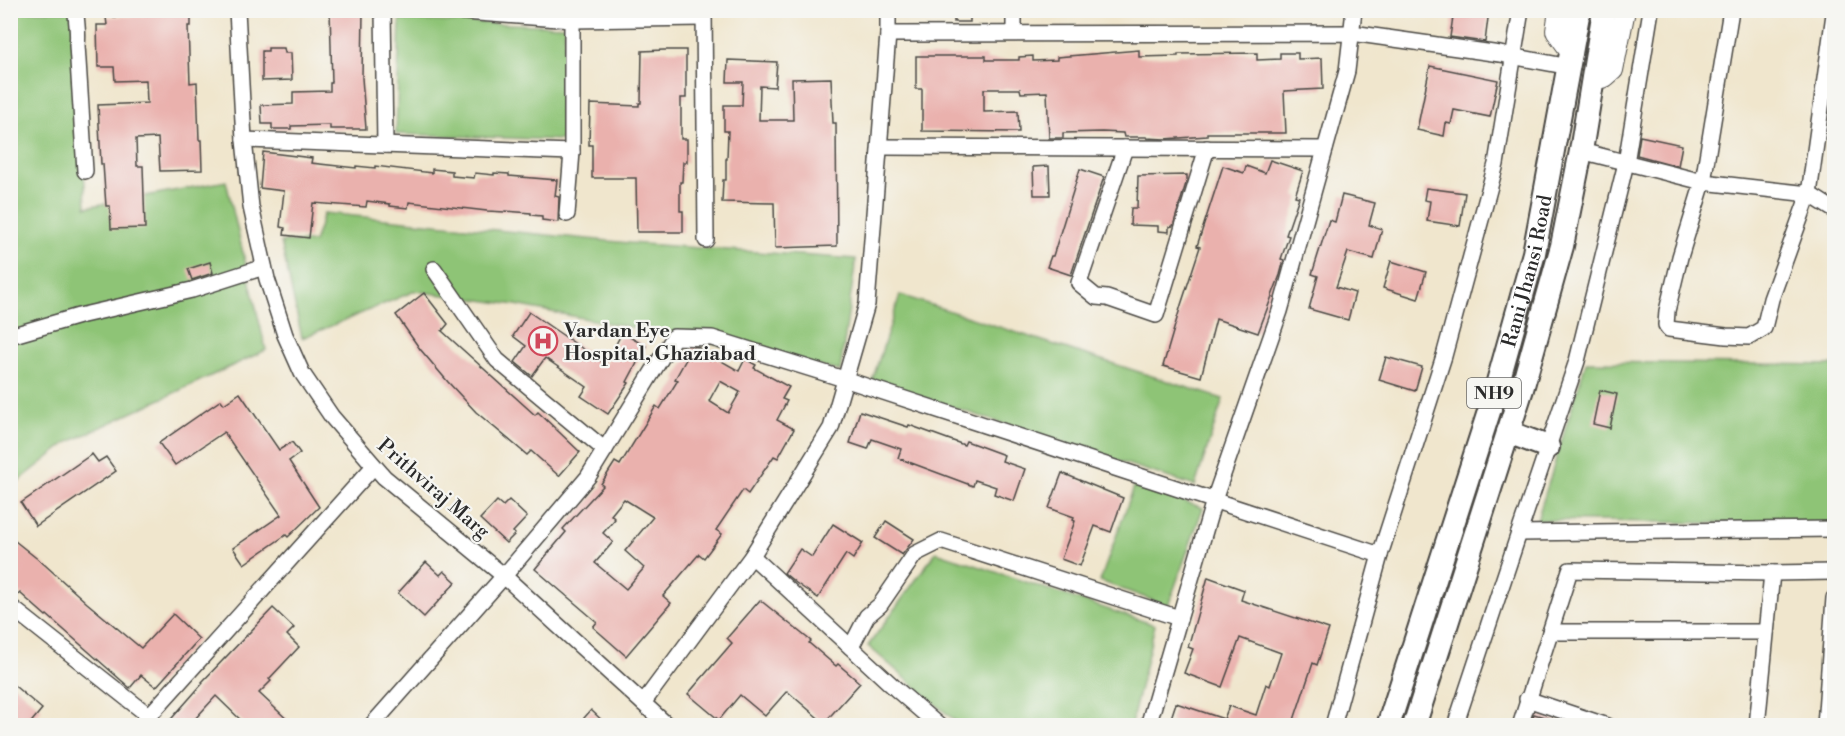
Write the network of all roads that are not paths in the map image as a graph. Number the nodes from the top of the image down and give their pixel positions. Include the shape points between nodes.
1 (76, 10) edge
2 (237, 10) edge
3 (383, 10) edge
4 (439, 10) edge
5 (888, 10) edge
6 (1014, 10) edge
7 (1354, 10) edge
8 (1521, 10) edge
9 (1559, 10) edge
10 (1580, 10) edge
11 (1604, 10) edge
12 (1625, 10) edge
13 (1651, 10) edge
14 (1731, 10) edge
15 (704, 14) edge
16 (1834, 14) edge
17 (572, 20) junction
18 (1014, 32) junction
19 (1352, 33) junction
20 (888, 34) junction
21 (1513, 56) junction
22 (1571, 60) junction
23 (1593, 80) junction
24 (244, 140) junction
25 (386, 145) junction
26 (880, 147) junction
27 (1125, 148) junction
28 (1207, 148) junction
29 (1325, 149) junction
30 (1581, 151) junction
31 (572, 152) junction
32 (1626, 163) junction
33 (86, 171) dead end
34 (1704, 182) junction
35 (1809, 194) junction
36 (1834, 210) edge
37 (567, 214) dead end
38 (706, 240) dead end
39 (264, 267) junction
40 (434, 269) dead end
41 (10, 336) edge
42 (844, 379) junction
43 (1508, 432) junction
44 (1548, 447) junction
45 (604, 450) junction
46 (374, 466) junction
47 (1214, 500) junction
48 (1452, 525) junction
49 (1834, 529) edge
50 (1519, 533) junction
51 (1475, 534) junction
52 (1380, 555) junction
53 (752, 556) junction
54 (1834, 572) edge
55 (1772, 573) junction
56 (504, 576) junction
57 (1435, 576) junction
58 (1460, 583) junction
59 (1834, 600) edge
60 (10, 606) edge
61 (1179, 618) junction
62 (1550, 632) junction
63 (1766, 632) junction
64 (851, 647) junction
65 (1527, 699) junction
66 (643, 703) junction
67 (144, 721) edge
68 (1828, 721) edge
69 (371, 726) edge
70 (668, 726) edge
71 (939, 726) edge
72 (1148, 726) edge
73 (1333, 726) edge
74 (1388, 726) edge
75 (1414, 726) edge
76 (1455, 726) edge
77 (1520, 726) edge
78 (1608, 726) edge
79 (1757, 726) edge

1 - 33 street
2 - 24 street, Prithviraj Marg
3 - 25 street
4 - 17 street
5 - 20 street
6 - 18 street
7 - 19 street
8 - 21 street
9 - 22 main road via 1556,31
10 - 22 highway, NH9
11 - 23 highway, NH9
12 - 23 main road via 1613,70
13 - 32 street
14 - 34 street
15 - 17 street
15 - 38 street
16 - 35 street
17 - 31 street
18 - 19 street
18 - 20 street
19 - 21 street
19 - 29 street via 1347,71
20 - 26 street
21 - 22 street
21 - 52 street via 1496,164 1444,356
22 - 48 highway, Rani Jhansi Road / NH9 via 1534,253
23 - 30 highway, Rani Jhansi Road / NH9
24 - 25 street
24 - 39 street, Prithviraj Marg via 251,207
25 - 31 street
26 - 27 street
26 - 42 street via 867,304
27 - 28 street
27 - 28 street via 1079,283 1096,297 1156,315
28 - 29 street
29 - 47 street via 1280,311
30 - 32 street
30 - 43 highway, Rani Jhansi Road / NH9 via 1562,246
31 - 37 street
32 - 34 street
32 - 44 street via 1577,361
34 - 35 street
34 - 35 street via 1666,311 1669,329 1749,337 1764,328
35 - 36 street
39 - 41 street via 192,290
39 - 46 street, Prithviraj Marg via 285,335 302,373 332,417
40 - 45 street via 497,360
42 - 45 street via 712,338 674,337
42 - 47 street
42 - 53 street via 831,428
43 - 44 highway
43 - 51 highway, Rani Jhansi Road / NH9
44 - 50 street
45 - 56 street via 588,477
46 - 56 street, Prithviraj Marg
46 - 67 street
47 - 52 street
47 - 61 street
48 - 51 highway
48 - 57 highway, Rani Jhansi Road / NH9
49 - 50 street
50 - 76 street
51 - 58 highway, Rani Jhansi Road / NH9
52 - 73 street
53 - 64 street
53 - 66 street
54 - 55 street
55 - 62 street via 1570,570
55 - 63 street
56 - 66 street, Prithviraj Marg
56 - 69 street
57 - 58 highway
57 - 74 highway, Rani Jhansi Road / NH9
58 - 75 highway, Rani Jhansi Road / NH9
59 - 68 street
60 - 67 street
61 - 64 street via 941,541 915,554 880,605 867,616
61 - 72 street
62 - 63 street
62 - 65 street
63 - 79 street
64 - 71 street
65 - 77 street
65 - 78 street
66 - 70 street, Prithviraj Marg

